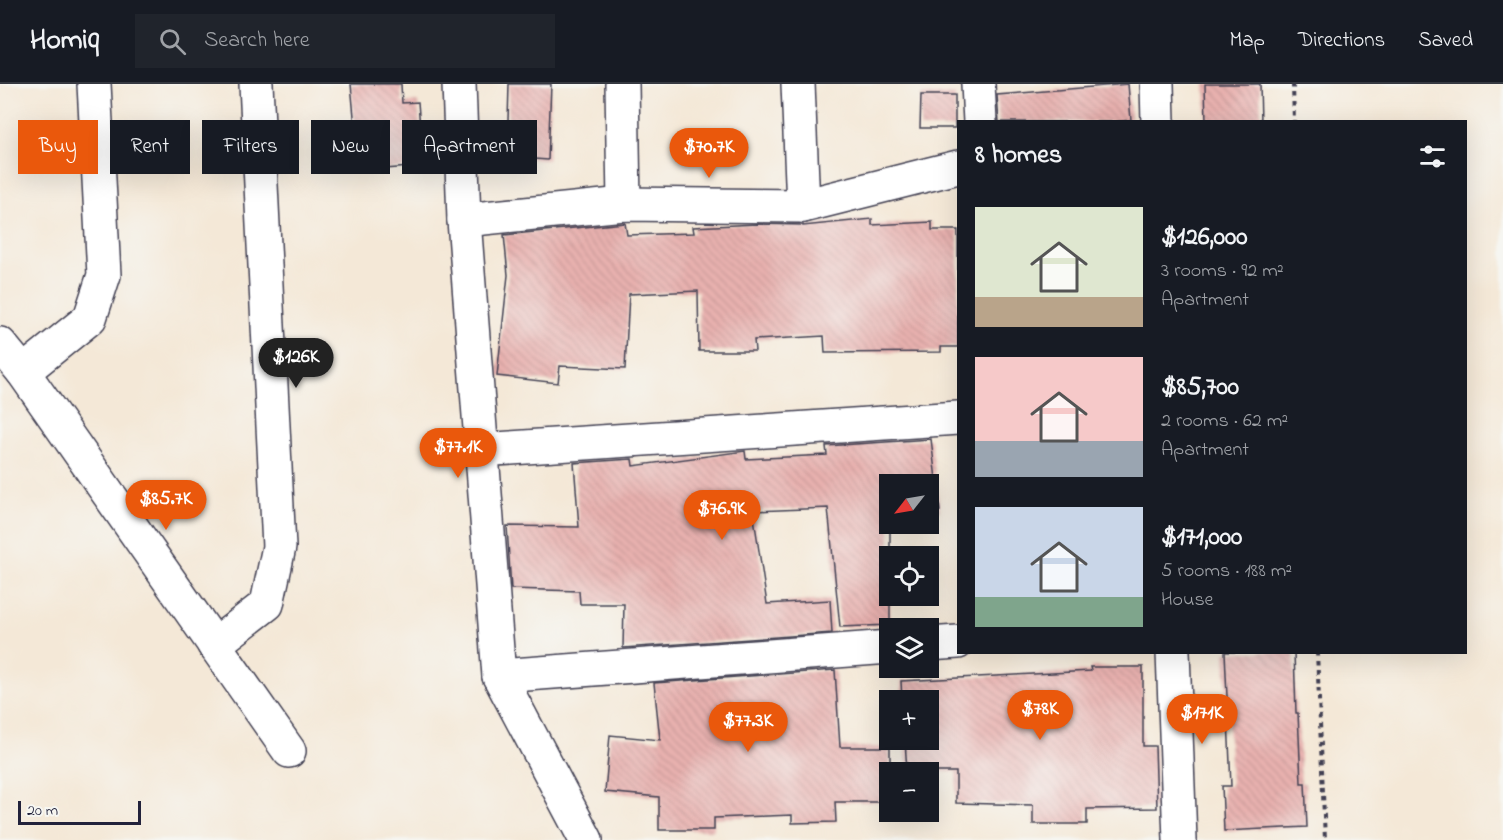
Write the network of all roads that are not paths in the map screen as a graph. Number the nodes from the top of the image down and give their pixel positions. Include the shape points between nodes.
1 (94, 84) edge
2 (256, 84) edge
3 (459, 84) edge
4 (622, 84) edge
5 (798, 84) edge
6 (978, 84) edge
7 (1157, 84) edge
8 (980, 120) edge
9 (1158, 120) edge
10 (957, 167) edge
11 (624, 204) junction
12 (803, 206) junction
13 (464, 220) junction
14 (0, 344) edge
15 (23, 372) junction
16 (957, 418) edge
17 (481, 450) junction
18 (957, 642) edge
19 (939, 643) edge
20 (214, 645) junction
21 (879, 648) edge
22 (1173, 654) edge
23 (499, 676) junction
24 (289, 751) dead end
25 (586, 840) edge
26 (1180, 840) edge

1 - 15 street via 104,275 90,318
2 - 20 street via 279,547 267,604
3 - 13 street
4 - 11 street
5 - 12 street
6 - 8 street
7 - 9 street
10 - 12 street
11 - 12 street
11 - 13 street
13 - 17 street
14 - 15 street
15 - 20 street
16 - 17 street
17 - 23 street
18 - 19 street
20 - 24 street
21 - 23 street
22 - 26 street
23 - 25 street

